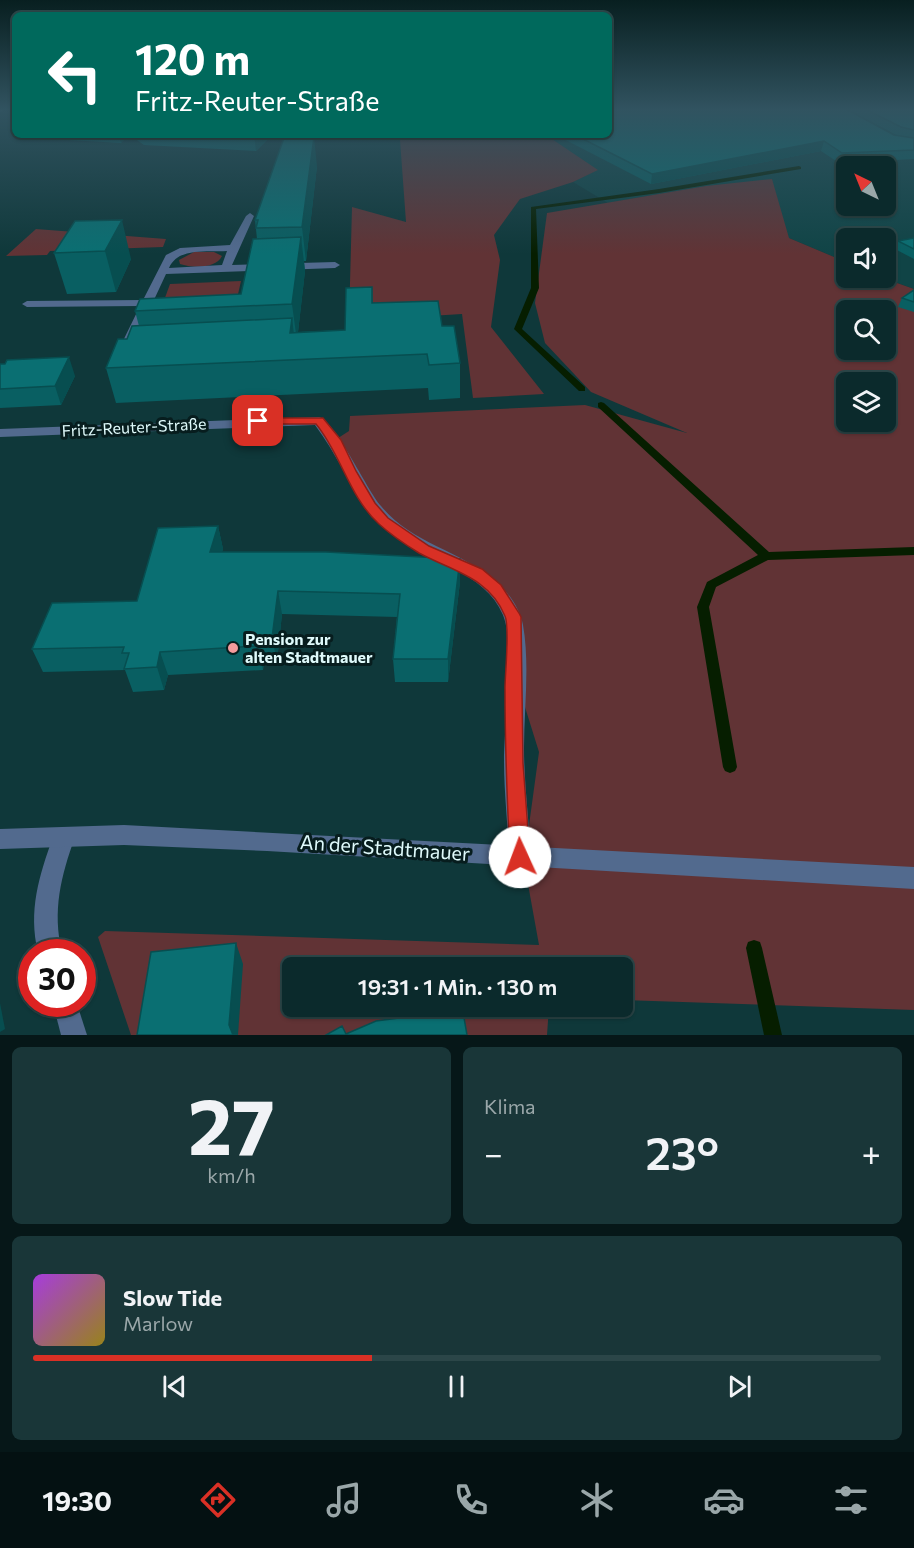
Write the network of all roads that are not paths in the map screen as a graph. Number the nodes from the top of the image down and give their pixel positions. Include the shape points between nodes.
1 (250, 216) dead end
2 (233, 248) junction
3 (335, 265) dead end
4 (226, 268) junction
5 (162, 271) junction
6 (147, 303) junction
7 (27, 304) dead end
8 (133, 355) edge
9 (0, 433) edge
10 (64, 837) junction
11 (0, 839) edge
12 (520, 857) junction
13 (914, 878) edge
14 (47, 939) edge
15 (69, 1017) edge
16 (74, 1035) edge

1 - 2 street
2 - 4 street
2 - 5 street via 180,251 169,257
3 - 4 street
4 - 5 street
5 - 6 street
6 - 7 street
6 - 8 street via 143,322 122,356
9 - 12 street, Fritz-Reuter-Straße via 319,421 335,440 349,471 384,521 424,549 476,573 496,588 514,617 514,763
10 - 11 street, An der Stadtmauer
10 - 12 street, An der Stadtmauer via 124,835 267,841
10 - 14 street via 44,897
12 - 13 street, An der Stadtmauer
15 - 16 street

